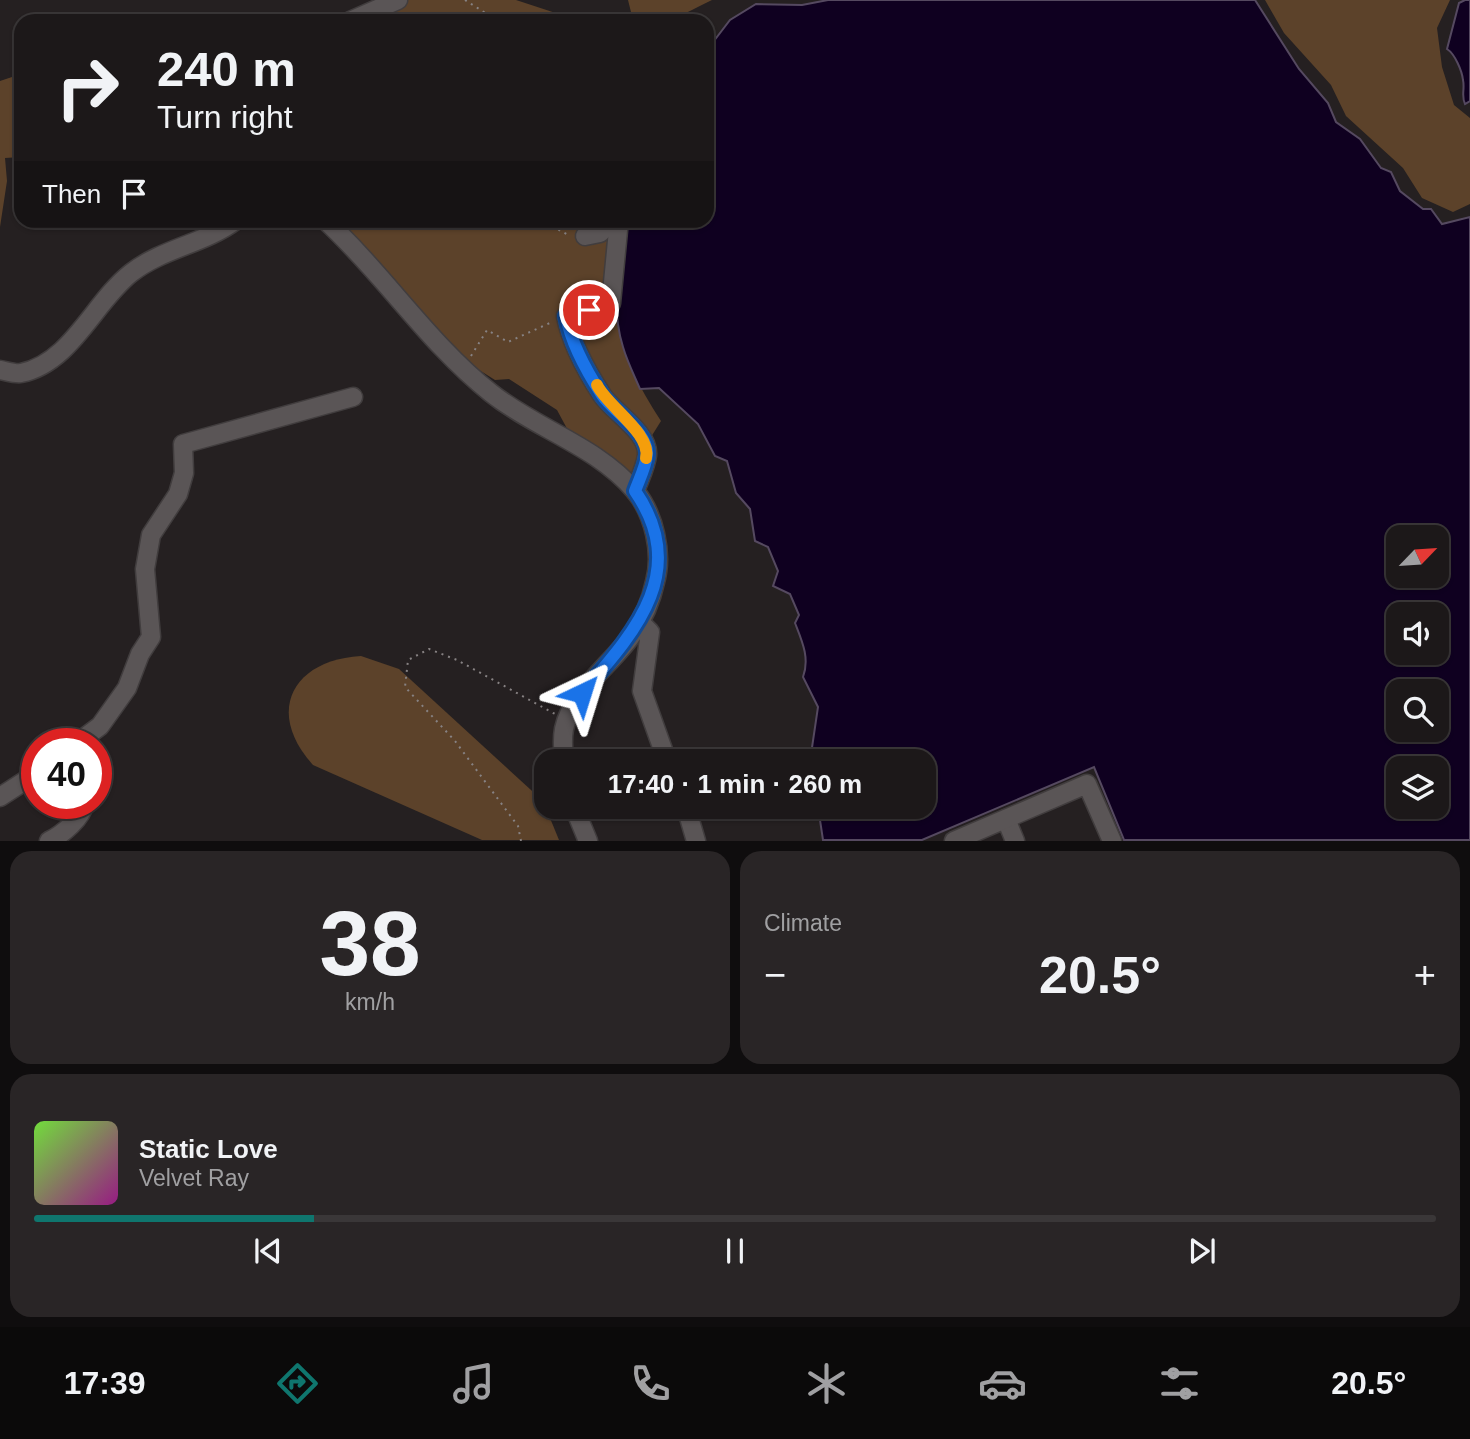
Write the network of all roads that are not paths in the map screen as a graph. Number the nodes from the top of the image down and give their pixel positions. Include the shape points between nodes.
1 (398, 0) edge
2 (366, 14) edge
3 (224, 228) edge
4 (334, 228) edge
5 (606, 228) edge
6 (616, 228) edge
7 (585, 236) road end
8 (0, 370) edge
9 (352, 397) dead end
10 (635, 491) junction
11 (640, 622) junction
12 (100, 726) joint
13 (97, 728) edge
14 (564, 749) edge
15 (663, 749) edge
16 (21, 783) edge
17 (0, 797) edge
18 (75, 819) edge
19 (579, 819) edge
20 (690, 819) edge
21 (1006, 819) junction
22 (49, 841) edge
23 (587, 841) edge
24 (696, 841) edge
25 (954, 841) edge
26 (1015, 841) edge
27 (1112, 841) edge

1 - 2 street
3 - 8 street via 153,257 129,274 53,359 20,373
4 - 10 street via 464,369 516,411 611,466
5 - 7 street
6 - 10 street via 611,303 566,316 569,332 600,393 643,442 647,453
9 - 12 street via 183,444 184,473 178,494 151,535 145,569 151,637 127,688
10 - 11 street via 649,514 657,557 657,578
11 - 14 street via 582,693 567,720
11 - 15 street via 650,632 642,691
12 - 13 street
16 - 17 street
18 - 22 street
19 - 23 street
20 - 24 street
21 - 25 street
21 - 26 street
21 - 27 street via 1087,784

